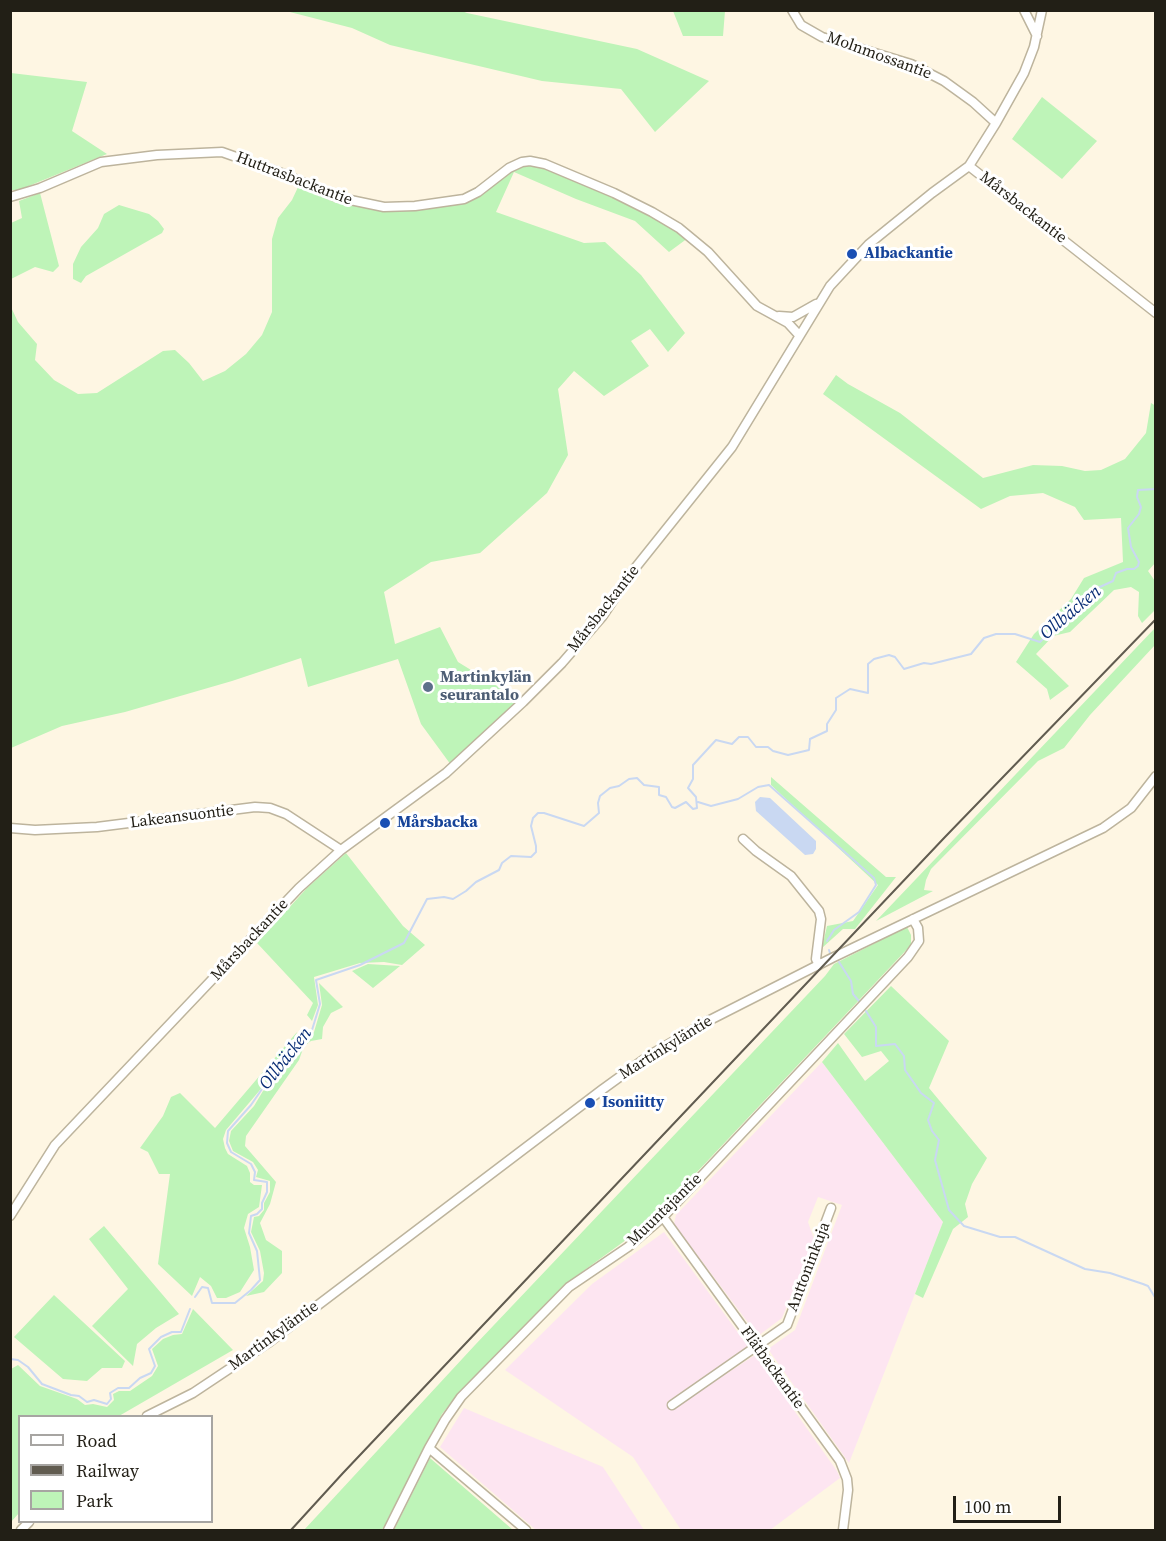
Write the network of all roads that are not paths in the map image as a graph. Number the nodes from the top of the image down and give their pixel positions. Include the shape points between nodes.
1 (792, 10) edge
2 (1024, 10) edge
3 (1042, 10) edge
4 (1037, 36) junction
5 (996, 123) junction
6 (969, 166) junction
7 (10, 197) edge
8 (819, 302) junction
9 (1155, 313) edge
10 (776, 316) junction
11 (799, 335) junction
12 (1155, 776) edge
13 (10, 828) edge
14 (743, 839) dead end
15 (341, 850) junction
16 (913, 919) junction
17 (819, 965) junction
18 (831, 1208) dead end
19 (10, 1216) edge
20 (663, 1217) junction
21 (757, 1347) junction
22 (672, 1405) dead end
23 (149, 1415) edge
24 (429, 1448) junction
25 (388, 1530) edge
26 (526, 1530) edge
27 (843, 1530) edge

1 - 5 street, Molnmossantie via 801,25 822,37 910,64 944,81
2 - 4 street
3 - 4 street
4 - 5 street via 1024,73
5 - 6 street
6 - 8 street, Mårsbackantie via 869,244
6 - 9 street, Mårsbackantie
7 - 10 street, Huttrasbackantie via 101,162 222,152 336,197 384,207 415,206 464,199 509,168 530,161 614,193 679,228 708,252 757,306
8 - 10 street via 793,317
8 - 11 street, Mårsbackantie
10 - 11 street, Huttrasbackantie
11 - 15 street, Mårsbackantie via 732,447 562,663 446,773
12 - 16 street, Martinkyläntie via 1131,808 1103,828
13 - 15 street, Lakeansuontie via 97,828 255,807 286,814
14 - 17 street via 791,876 819,911
15 - 19 street, Mårsbackantie via 299,888 55,1144
16 - 17 street, Martinkyläntie
16 - 20 street, Muuntajantie via 919,940 908,957
17 - 23 street, Martinkyläntie via 650,1055 268,1343 193,1393
18 - 21 street, Anttoninkuja via 788,1325
20 - 21 street, Flätbackantie
20 - 24 street, Muuntajantie via 550,1304 461,1397
21 - 22 street, Anttoninkuja
21 - 27 street, Flätbackantie via 844,1469 848,1490
24 - 25 street, Muuntajantie
24 - 26 street

